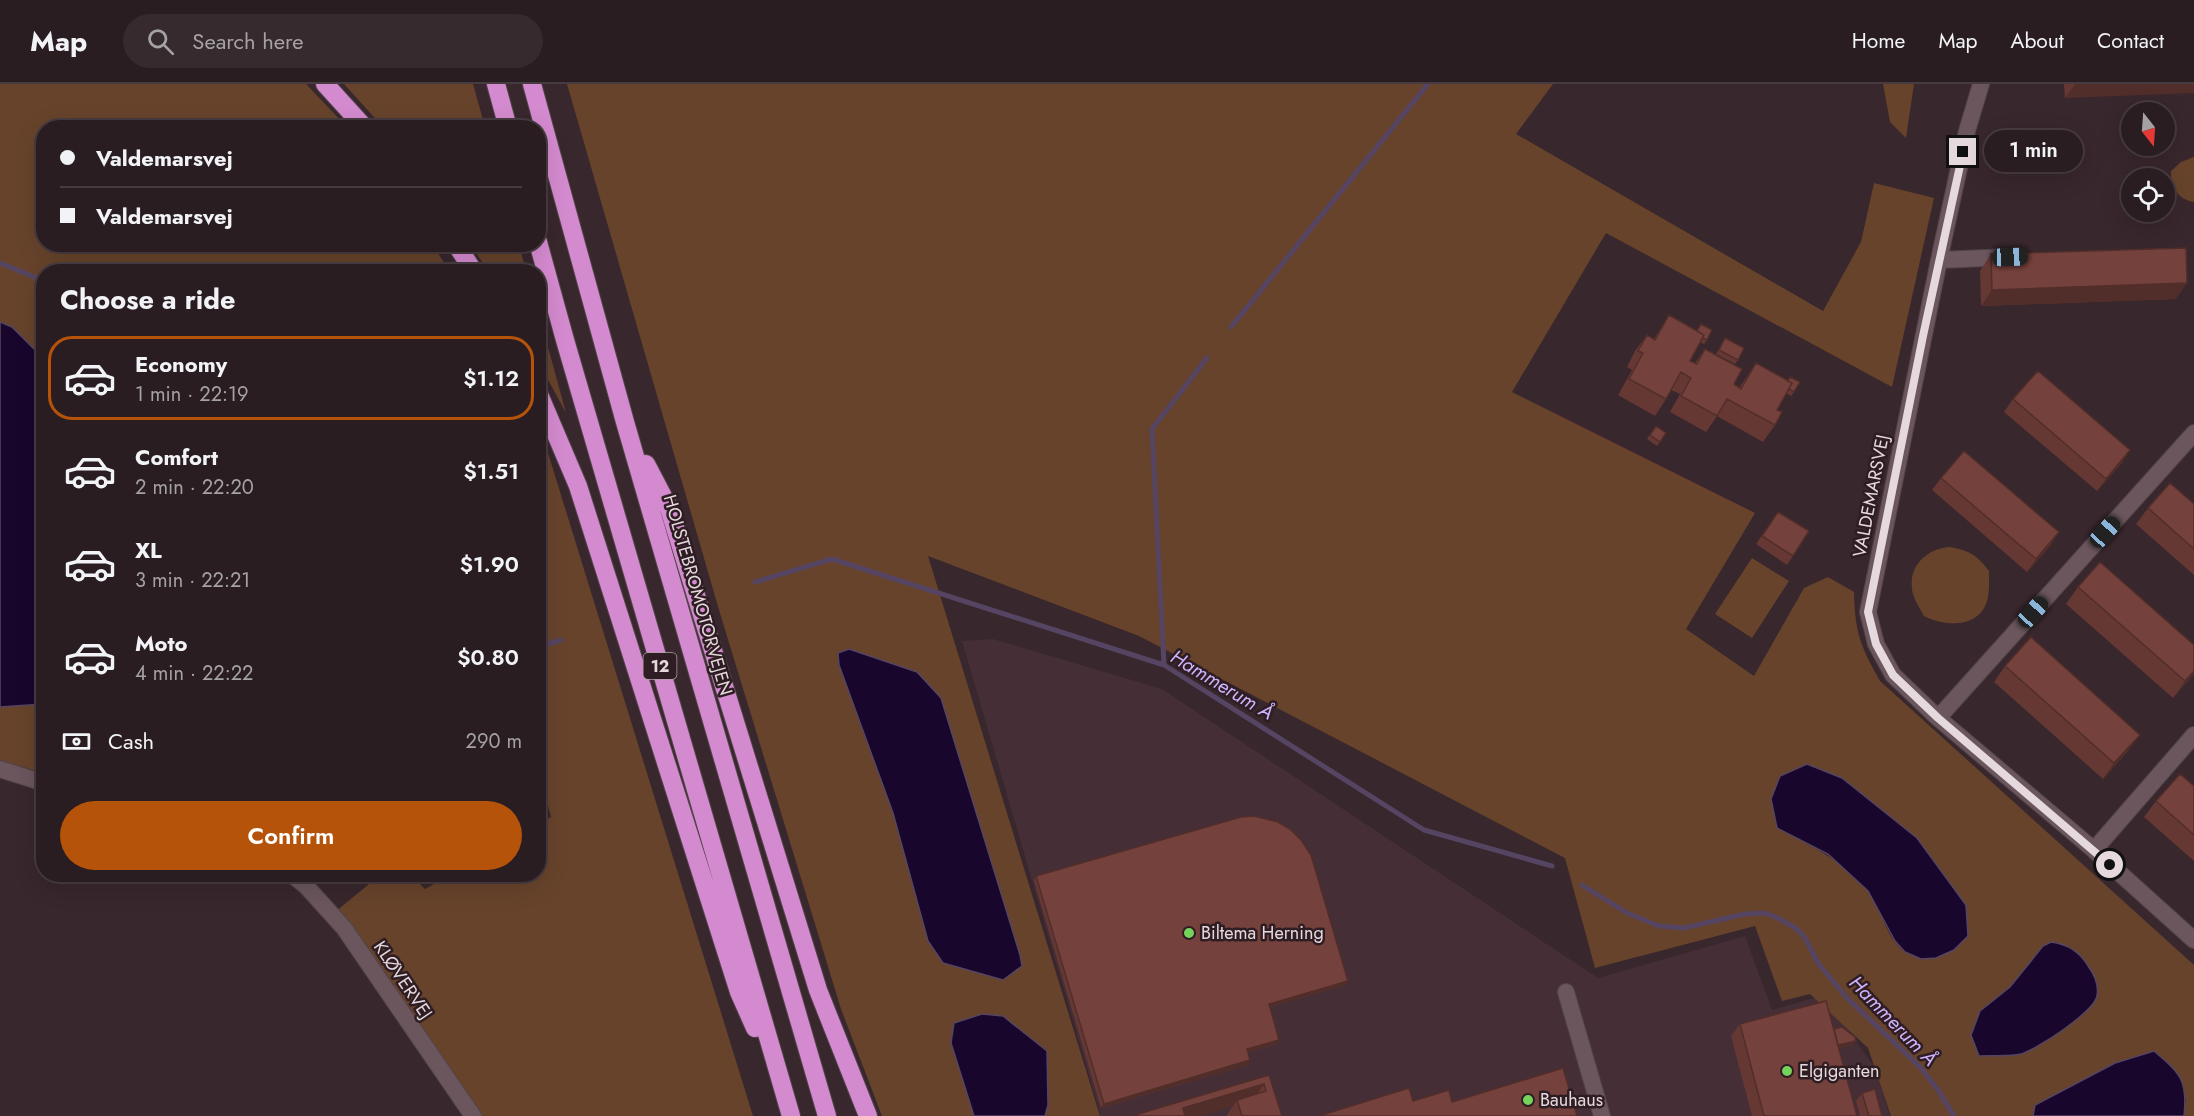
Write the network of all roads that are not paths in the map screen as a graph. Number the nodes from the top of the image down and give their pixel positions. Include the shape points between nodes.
1 (325, 84) edge
2 (496, 84) edge
3 (532, 84) edge
4 (1981, 84) edge
5 (358, 120) edge
6 (505, 120) edge
7 (542, 120) edge
8 (546, 135) edge
9 (2021, 257) edge
10 (1939, 260) junction
11 (546, 271) edge
12 (546, 411) edge
13 (625, 422) junction
14 (2194, 433) edge
15 (1938, 718) junction
16 (2194, 735) edge
17 (0, 770) edge
18 (36, 781) edge
19 (2094, 850) junction
20 (301, 882) edge
21 (2194, 940) edge
22 (1566, 992) dead end
23 (783, 1090) junction
24 (472, 1116) edge
25 (791, 1116) edge
26 (827, 1116) edge
27 (868, 1116) edge
28 (1602, 1116) edge

1 - 5 highway
2 - 6 highway
3 - 7 highway, HOLSTEBROMOTORVEJEN / 12
4 - 10 street, VALDEMARSVEJ
8 - 13 highway, HOLSTEBROMOTORVEJEN / 12
9 - 10 street
10 - 15 street, VALDEMARSVEJ via 1868,612 1876,644 1893,675
11 - 23 highway, 12
12 - 23 highway via 578,486 739,992
13 - 26 highway, HOLSTEBROMOTORVEJEN / 12
13 - 27 highway via 669,508 818,990
14 - 15 street
15 - 19 street, VALDEMARSVEJ
16 - 19 street
17 - 18 street
19 - 21 street, VALDEMARSVEJ
20 - 24 street, KLØVERVEJ via 344,928
22 - 28 street
23 - 25 highway, 12

